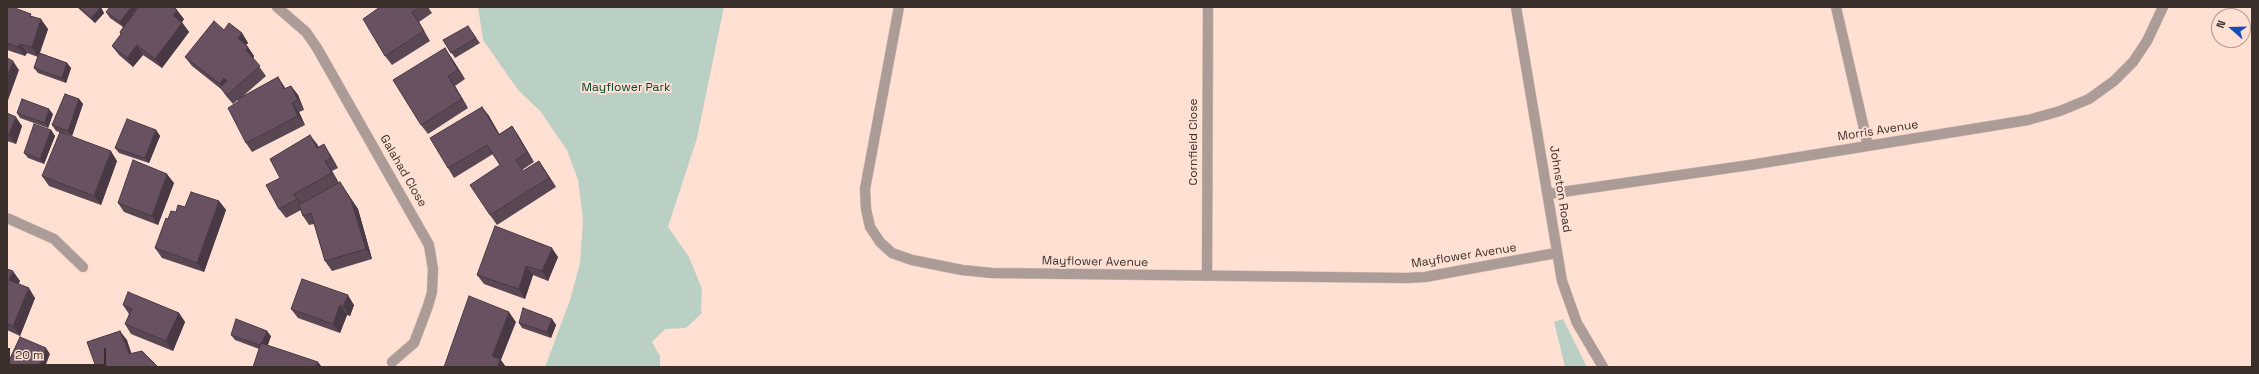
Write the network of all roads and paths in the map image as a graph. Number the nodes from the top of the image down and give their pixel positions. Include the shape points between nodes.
1 (277, 7) edge
2 (898, 7) edge
3 (1208, 7) edge
4 (1516, 7) edge
5 (1836, 7) edge
6 (2163, 7) edge
7 (1868, 146) junction
8 (1548, 194) junction
9 (7, 218) edge
10 (1556, 253) junction
11 (83, 267) dead end
12 (1207, 276) junction
13 (392, 362) dead end
14 (1603, 367) edge

1 - 13 street, Galahad Close via 306,32 317,48 429,245 433,268 432,292 428,306 414,343
2 - 12 street, Mayflower Avenue via 865,189 870,227 880,242 892,253 912,260 962,270 992,273
3 - 12 street, Cornfield Close
4 - 8 street, Johnston Road
5 - 7 street
6 - 7 street, Morris Avenue via 2147,41 2133,62 2114,81 2089,99 2028,120
7 - 8 street, Morris Avenue
8 - 10 street, Johnston Road
9 - 11 street via 54,239
10 - 12 street, Mayflower Avenue via 1425,277
10 - 14 street, Johnston Road via 1562,281 1577,323

